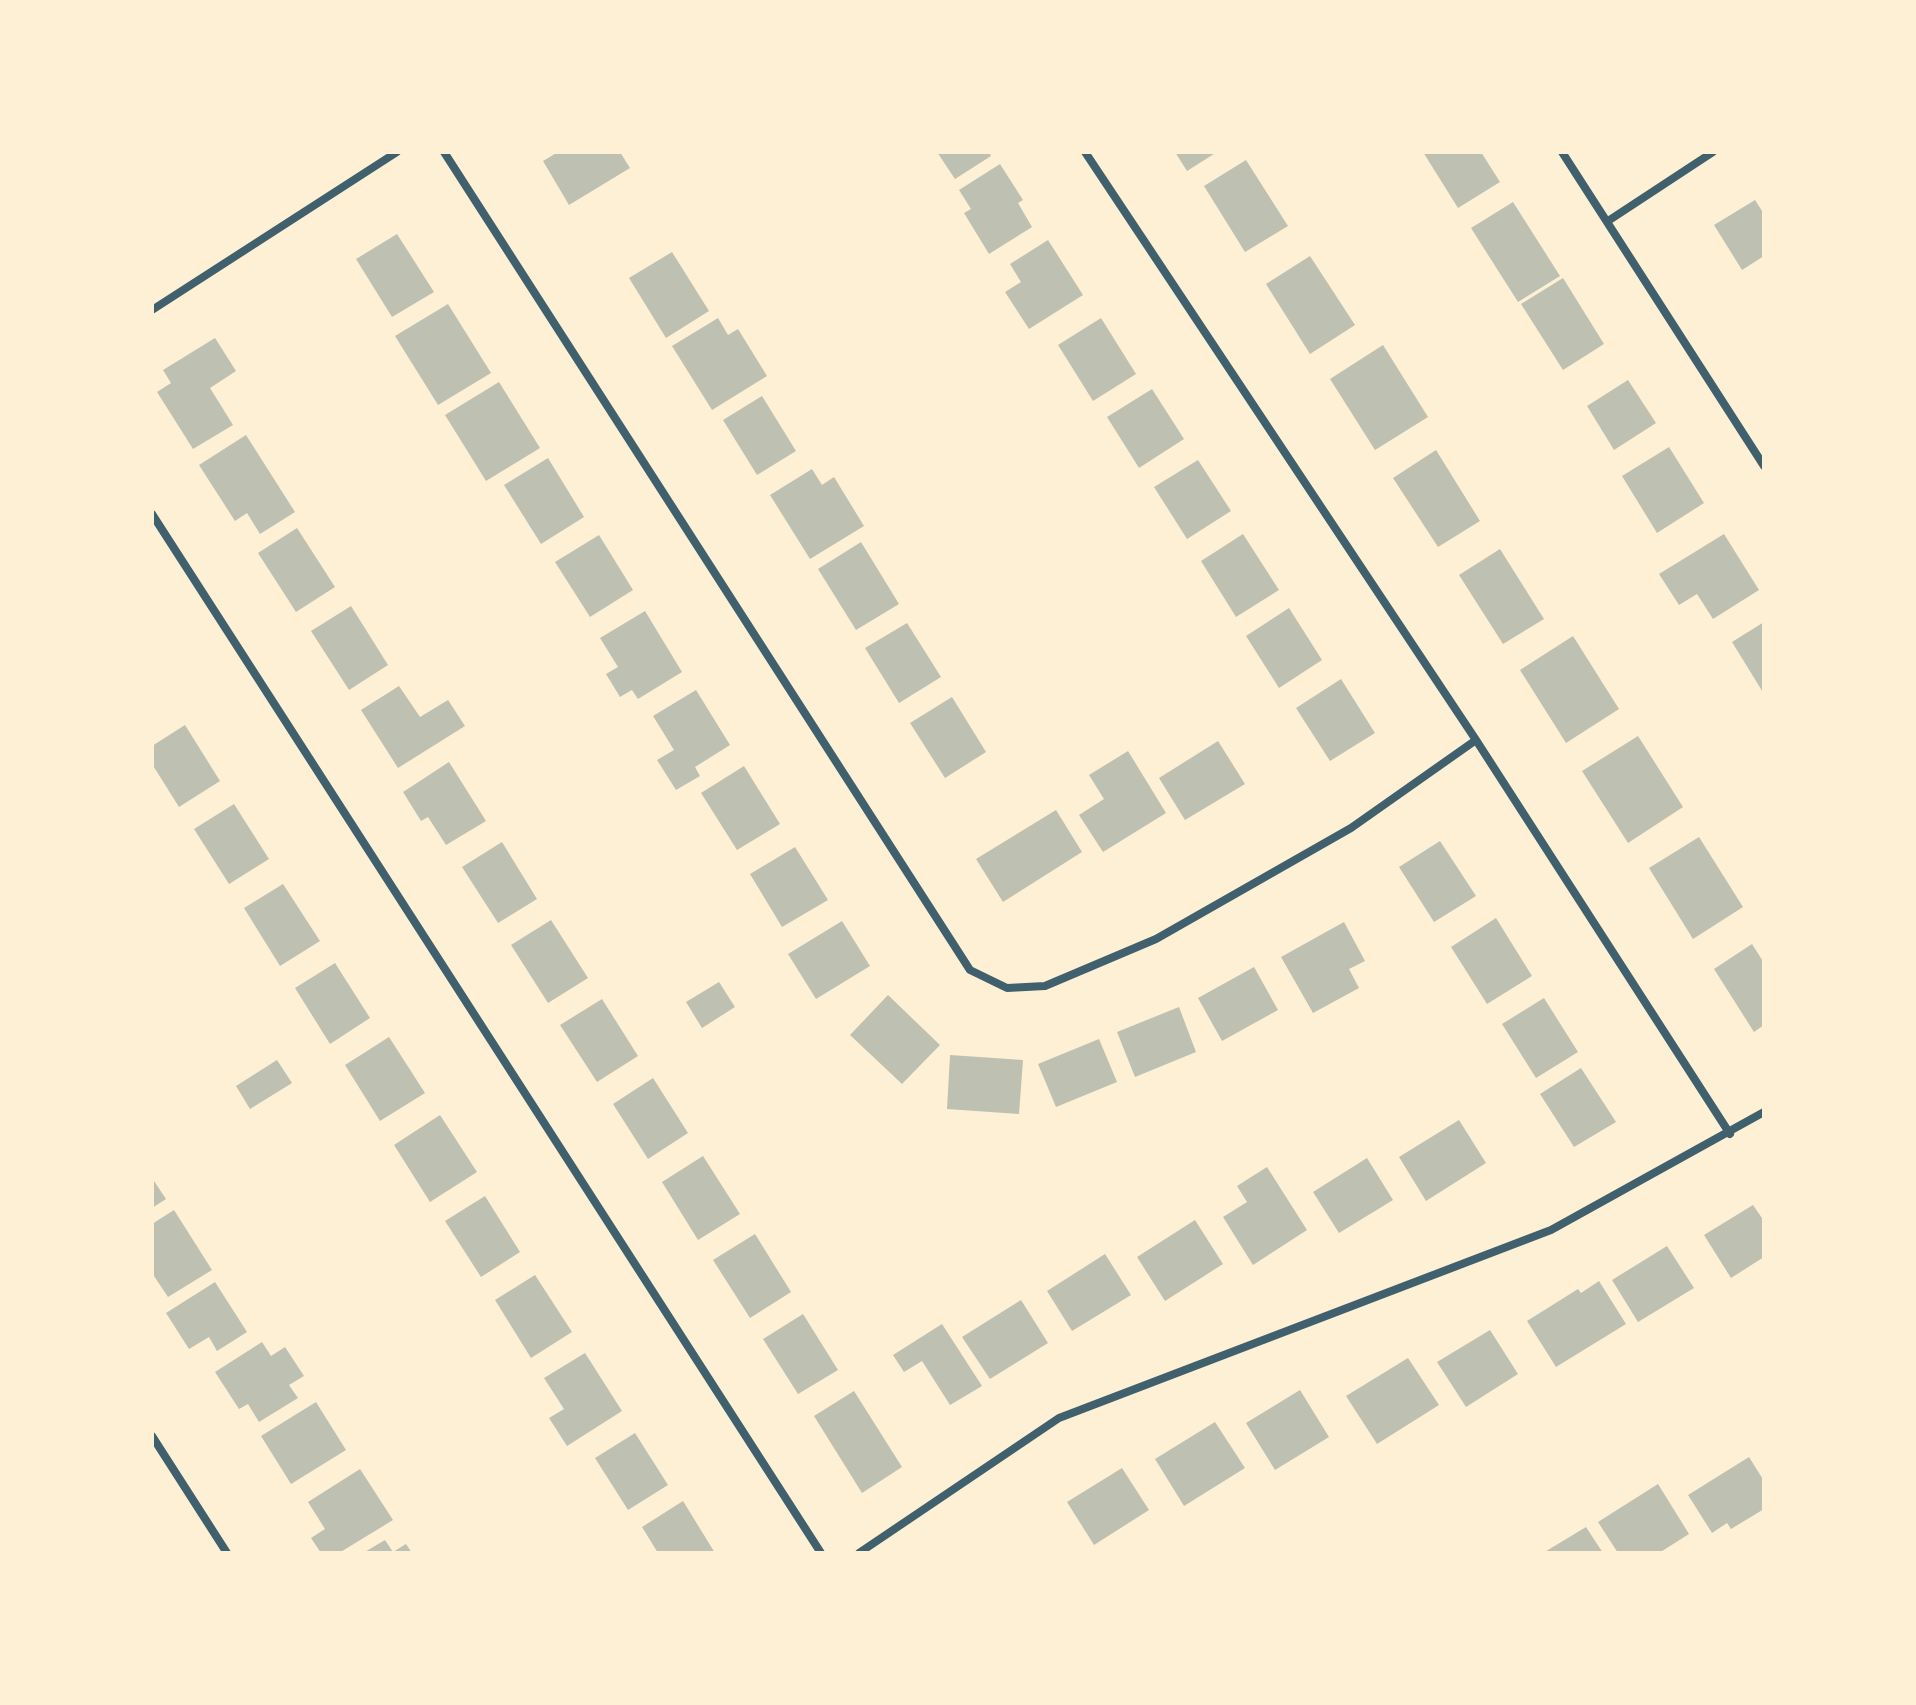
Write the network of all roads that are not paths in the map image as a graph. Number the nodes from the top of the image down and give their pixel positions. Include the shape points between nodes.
1 (397, 152) edge
2 (444, 152) edge
3 (1085, 152) edge
4 (1562, 152) edge
5 (1713, 152) edge
6 (1608, 221) junction
7 (152, 310) edge
8 (1764, 466) edge
9 (152, 514) edge
10 (1476, 740) junction
11 (1764, 1112) edge
12 (1730, 1134) junction
13 (152, 1436) edge
14 (227, 1553) edge
15 (821, 1553) edge
16 (859, 1553) edge

1 - 7 street
2 - 10 street via 970,970 1007,988 1045,986 1156,939 1351,828
3 - 10 street
4 - 6 street
5 - 6 street
6 - 8 street
9 - 15 street
10 - 12 street
11 - 12 street
12 - 16 street via 1551,1230 1059,1418
13 - 14 street

